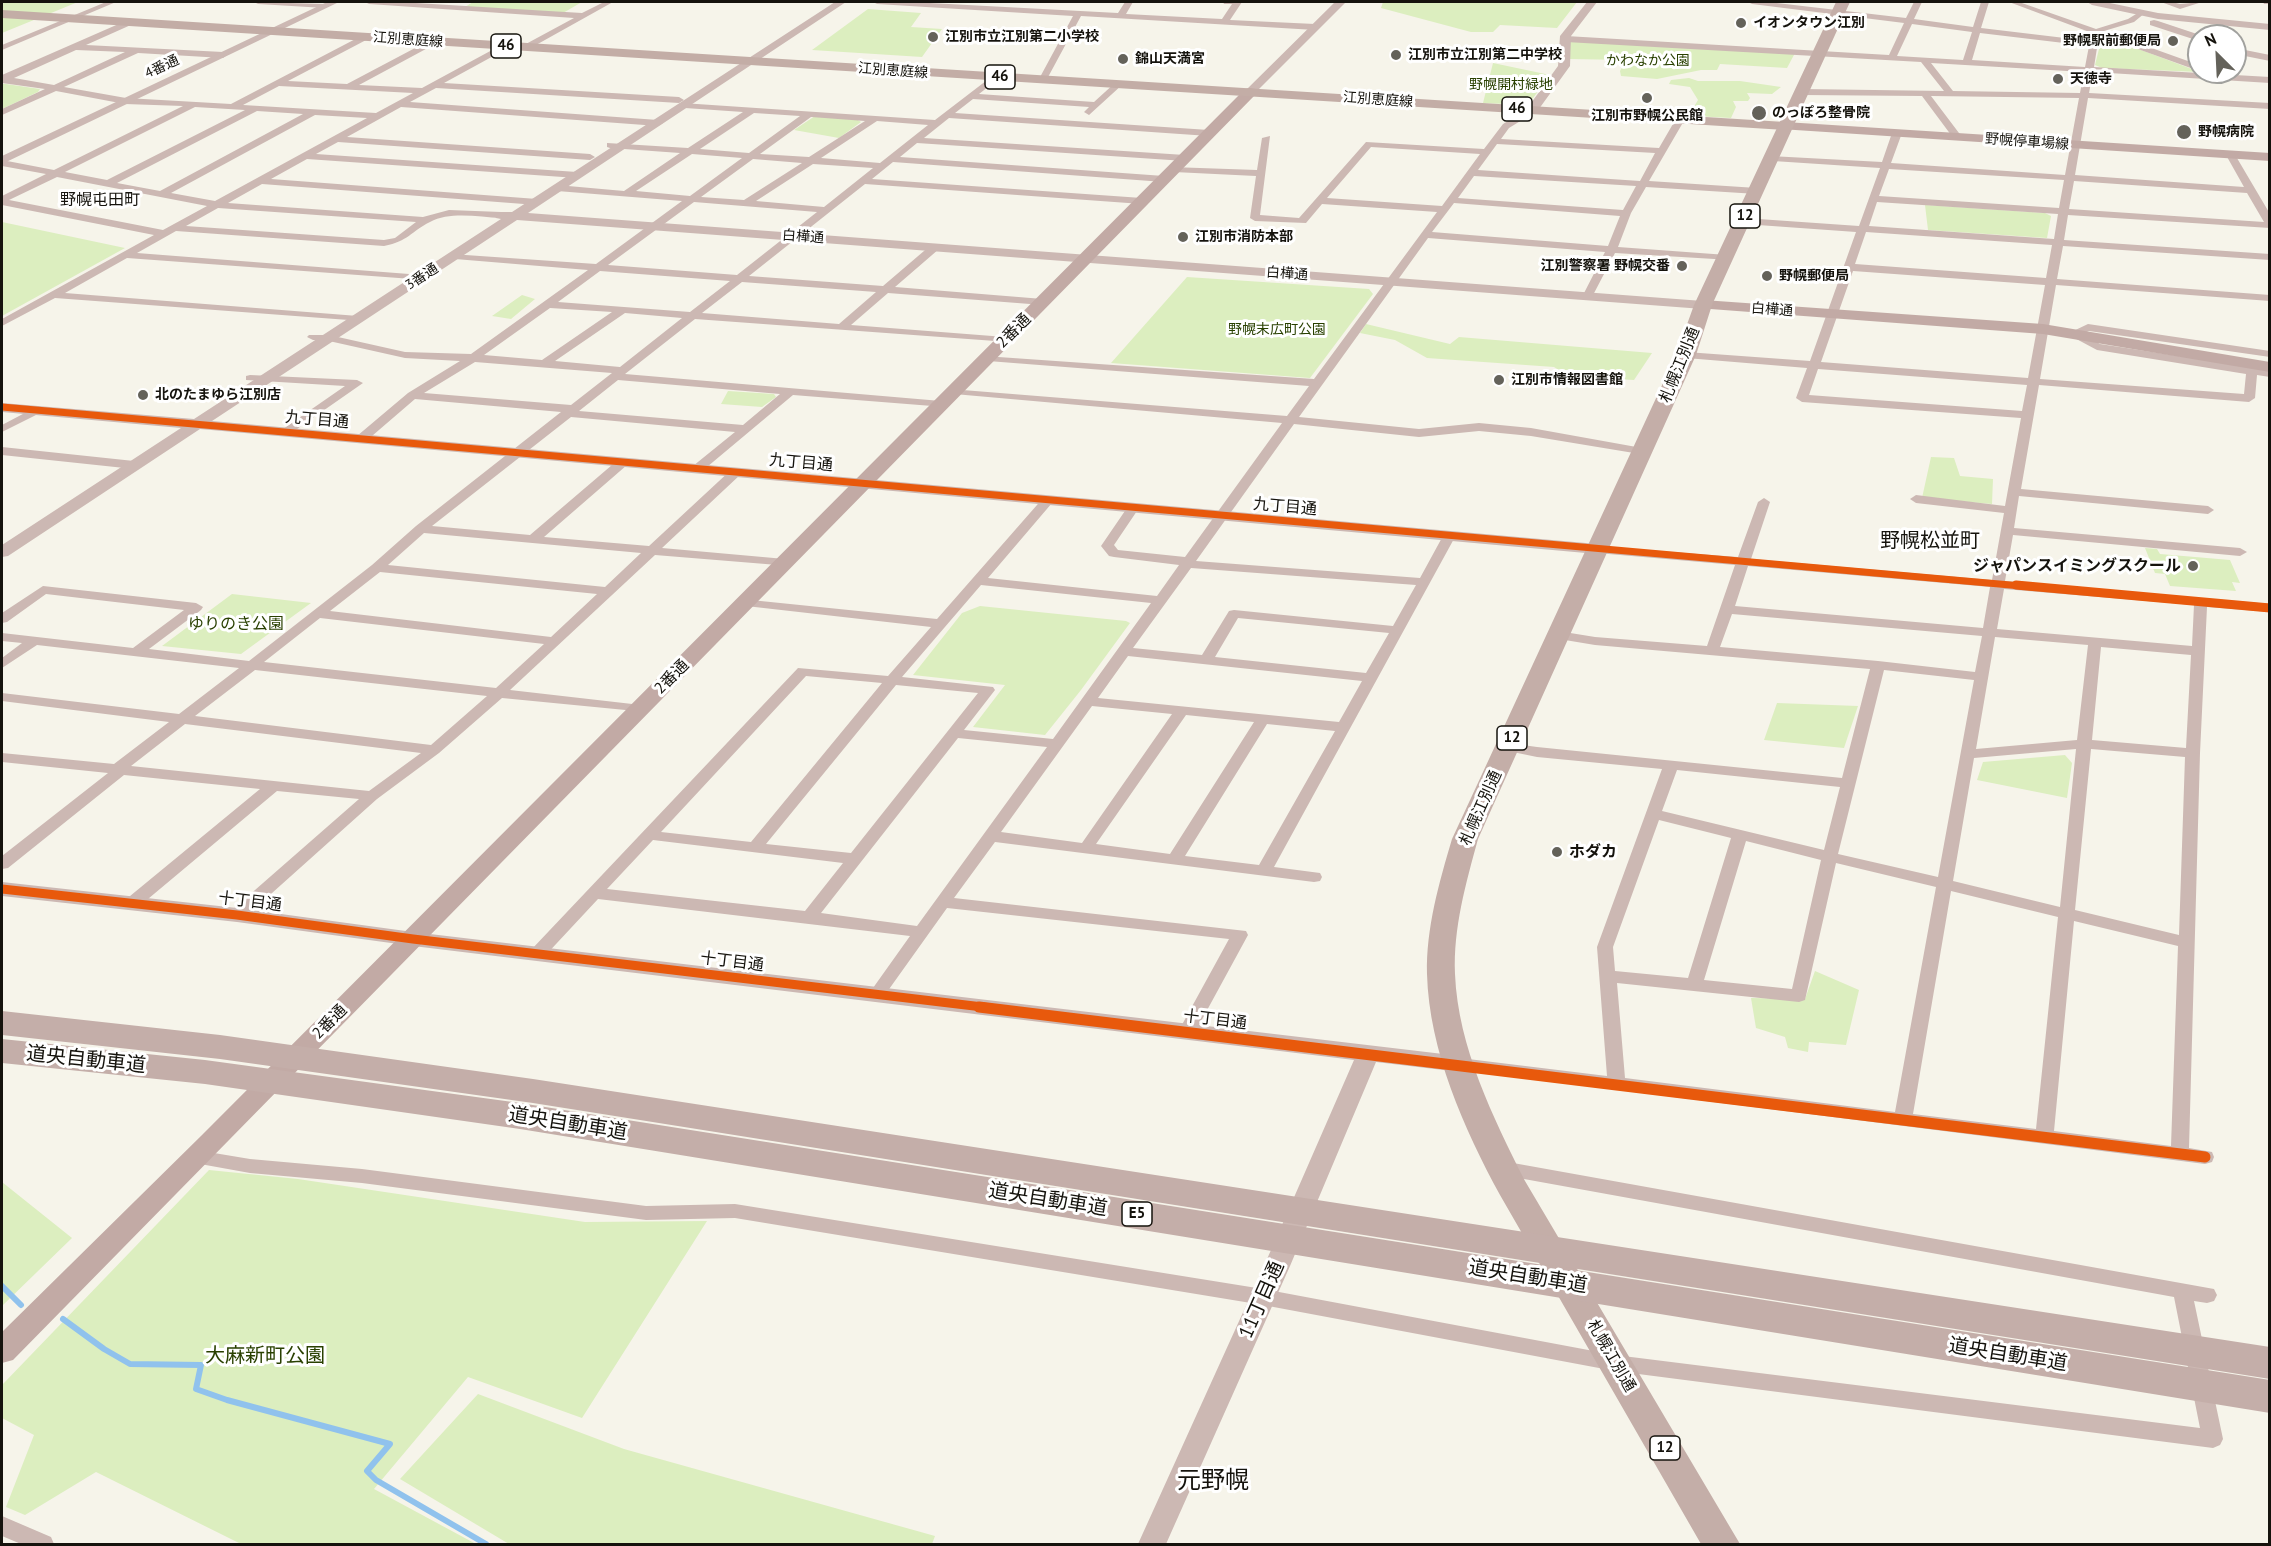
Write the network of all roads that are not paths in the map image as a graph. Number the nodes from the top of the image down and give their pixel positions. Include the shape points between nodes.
1 (112, 2) edge
2 (258, 2) edge
3 (369, 2) edge
4 (609, 2) edge
5 (829, 2) edge
6 (841, 2) edge
7 (877, 2) edge
8 (910, 2) edge
9 (1129, 2) edge
10 (1227, 2) edge
11 (1341, 2) edge
12 (1592, 2) edge
13 (1752, 2) edge
14 (1918, 2) edge
15 (1985, 2) edge
16 (2013, 2) edge
17 (2092, 2) edge
18 (2165, 2) edge
19 (2198, 2) edge
20 (330, 4) edge
21 (967, 4) edge
22 (2182, 6) junction
23 (1840, 7) edge
24 (1079, 13) junction
25 (2, 14) edge
26 (584, 16) junction
27 (1121, 16) junction
28 (2137, 16) junction
29 (73, 18) junction
30 (2201, 20) junction
31 (1910, 21) junction
32 (130, 22) junction
33 (1224, 22) junction
34 (1315, 27) junction
35 (2270, 27) edge
36 (1977, 30) junction
37 (273, 31) junction
38 (2187, 34) edge
39 (365, 37) junction
40 (2096, 38) junction
41 (1566, 39) junction
42 (434, 41) junction
43 (505, 46) junction
44 (76, 47) junction
45 (526, 47) junction
46 (2, 48) edge
47 (137, 50) junction
48 (1820, 53) junction
49 (2247, 53) edge
50 (223, 55) junction
51 (1892, 57) junction
52 (2270, 57) edge
53 (1923, 59) junction
54 (744, 61) junction
55 (1967, 62) junction
56 (2187, 65) edge
57 (2089, 69) junction
58 (2187, 75) edge
59 (995, 77) junction
60 (2, 79) edge
61 (2247, 79) edge
62 (1043, 80) junction
63 (2270, 80) edge
64 (278, 83) junction
65 (1119, 84) junction
66 (434, 85) junction
67 (348, 87) junction
68 (54, 88) junction
69 (423, 92) junction
70 (1250, 92) junction
71 (1803, 92) junction
72 (1924, 93) junction
73 (1950, 93) junction
74 (583, 94) junction
75 (970, 96) junction
76 (2084, 96) junction
77 (127, 100) junction
78 (682, 103) junction
79 (399, 104) junction
80 (193, 105) junction
81 (1096, 105) junction
82 (2270, 106) edge
83 (232, 107) junction
84 (256, 109) junction
85 (752, 110) junction
86 (1532, 110) junction
87 (2, 112) edge
88 (314, 112) junction
89 (809, 114) junction
90 (548, 115) junction
91 (946, 115) junction
92 (378, 116) junction
93 (874, 118) junction
94 (1680, 119) junction
95 (652, 123) junction
96 (937, 123) junction
97 (1076, 124) junction
98 (1785, 126) junction
99 (1209, 133) junction
100 (1897, 133) junction
101 (1957, 137) junction
102 (1267, 138) dead end
103 (337, 139) junction
104 (916, 140) junction
105 (1496, 141) junction
106 (2075, 145) junction
107 (616, 146) junction
108 (1662, 151) junction
109 (688, 152) junction
110 (1487, 152) junction
111 (2231, 155) junction
112 (306, 156) junction
113 (590, 157) junction
114 (749, 157) junction
115 (1773, 158) junction
116 (2270, 158) edge
117 (808, 161) junction
118 (2, 162) edge
119 (887, 162) junction
120 (1885, 166) junction
121 (1175, 169) junction
122 (1262, 173) junction
123 (1472, 173) junction
124 (55, 174) junction
125 (570, 174) junction
126 (2069, 178) junction
127 (262, 181) junction
128 (863, 181) junction
129 (107, 184) junction
130 (1642, 184) junction
131 (557, 188) junction
132 (2250, 190) junction
133 (1757, 191) junction
134 (627, 193) junction
135 (162, 194) junction
136 (692, 198) junction
137 (1873, 199) junction
138 (2, 201) edge
139 (530, 201) junction
140 (1142, 201) junction
141 (1320, 201) junction
142 (747, 203) junction
143 (1448, 204) junction
144 (218, 205) junction
145 (827, 210) junction
146 (2063, 212) junction
147 (1626, 213) junction
148 (501, 214) junction
149 (516, 216) junction
150 (427, 219) junction
151 (1744, 221) junction
152 (2270, 225) edge
153 (654, 226) junction
154 (176, 228) junction
155 (1862, 230) junction
156 (165, 234) junction
157 (1425, 235) junction
158 (793, 237) junction
159 (2058, 243) junction
160 (935, 247) junction
161 (1612, 249) junction
162 (127, 255) junction
163 (455, 256) junction
164 (2270, 257) edge
165 (1086, 258) junction
166 (1727, 258) junction
167 (1848, 267) junction
168 (596, 268) junction
169 (406, 276) junction
170 (422, 278) junction
171 (739, 279) junction
172 (2051, 281) junction
173 (1390, 282) junction
174 (887, 290) junction
175 (54, 295) junction
176 (1587, 297) junction
177 (2270, 298) edge
178 (1043, 302) junction
179 (546, 304) junction
180 (1703, 305) junction
181 (621, 310) junction
182 (1830, 314) junction
183 (691, 316) junction
184 (343, 318) junction
185 (358, 319) junction
186 (2, 323) edge
187 (841, 327) junction
188 (2043, 329) junction
189 (2073, 334) junction
190 (313, 337) junction
191 (329, 338) junction
192 (1005, 340) junction
193 (2270, 354) edge
194 (1686, 355) junction
195 (473, 358) junction
196 (988, 358) junction
197 (2270, 360) edge
198 (544, 364) junction
199 (1815, 365) junction
200 (2270, 367) edge
201 (2252, 371) junction
202 (617, 373) junction
203 (2270, 374) edge
204 (250, 378) junction
205 (267, 378) junction
206 (2033, 382) junction
207 (1317, 383) junction
208 (790, 392) junction
209 (412, 395) junction
210 (948, 398) junction
211 (2, 407) edge
212 (38, 410) junction
213 (568, 411) junction
214 (2028, 415) junction
215 (1290, 420) junction
216 (188, 424) junction
217 (2, 429) edge
218 (745, 429) junction
219 (288, 432) junction
220 (361, 439) junction
221 (2, 451) edge
222 (1642, 452) junction
223 (515, 453) junction
224 (623, 462) junction
225 (120, 463) junction
226 (135, 465) junction
227 (697, 469) junction
228 (736, 472) junction
229 (864, 483) junction
230 (2013, 492) junction
231 (1916, 498) dead end
232 (1048, 500) junction
233 (1764, 502) dead end
234 (1133, 508) junction
235 (2010, 510) junction
236 (2208, 510) dead end
237 (1221, 516) junction
238 (420, 529) junction
239 (2006, 531) junction
240 (1449, 537) junction
241 (2, 539) edge
242 (532, 540) junction
243 (1597, 549) junction
244 (651, 550) junction
245 (2, 552) edge
246 (2240, 552) dead end
247 (1742, 562) junction
248 (785, 563) junction
249 (1189, 563) junction
250 (376, 568) junction
251 (978, 581) junction
252 (1423, 582) junction
253 (1997, 584) junction
254 (608, 591) junction
255 (1160, 600) junction
256 (746, 602) junction
257 (2201, 602) junction
258 (2270, 608) edge
259 (1727, 609) junction
260 (317, 614) junction
261 (2, 619) edge
262 (941, 624) junction
263 (1397, 630) junction
264 (1988, 632) junction
265 (1558, 635) junction
266 (2, 637) edge
267 (34, 641) junction
268 (554, 641) junction
269 (2095, 641) junction
270 (1124, 651) junction
271 (1712, 651) junction
272 (2198, 651) junction
273 (135, 653) junction
274 (1206, 660) junction
275 (2, 664) edge
276 (1878, 665) junction
277 (250, 666) junction
278 (1982, 677) junction
279 (1371, 678) junction
280 (892, 680) junction
281 (499, 693) junction
282 (2, 697) edge
283 (1088, 700) junction
284 (640, 709) junction
285 (1182, 710) junction
286 (183, 718) junction
287 (1263, 719) junction
288 (1343, 728) junction
289 (954, 734) junction
290 (1057, 744) junction
291 (2084, 744) junction
292 (1508, 747) junction
293 (434, 750) junction
294 (2193, 753) junction
295 (1969, 754) junction
296 (2, 757) edge
297 (1671, 765) junction
298 (121, 768) junction
299 (1848, 783) junction
300 (274, 785) junction
301 (372, 796) junction
302 (1653, 814) junction
303 (648, 835) junction
304 (1740, 835) junction
305 (990, 836) junction
306 (754, 848) junction
307 (1086, 848) junction
308 (1830, 856) junction
309 (855, 859) junction
310 (1175, 859) junction
311 (2, 864) edge
312 (1264, 871) junction
313 (1314, 877) dead end
314 (1946, 886) junction
315 (2, 889) edge
316 (594, 893) junction
317 (943, 902) junction
318 (130, 905) junction
319 (2067, 914) junction
320 (237, 915) junction
321 (810, 917) junction
322 (921, 932) junction
323 (412, 939) junction
324 (2188, 943) junction
325 (537, 954) junction
326 (1608, 976) junction
327 (1694, 985) junction
328 (876, 995) junction
329 (2, 1023) edge
330 (1187, 1032) junction
331 (2, 1051) edge
332 (1368, 1054) junction
333 (1460, 1064) junction
334 (1617, 1084) junction
335 (1903, 1119) junction
336 (2044, 1137) junction
337 (204, 1150) junction
338 (2180, 1153) junction
339 (2205, 1157) dead end
340 (1506, 1177) junction
341 (2207, 1295) dead end
342 (1263, 1297) junction
343 (2184, 1297) junction
344 (2, 1351) edge
345 (1612, 1357) junction
346 (2270, 1363) edge
347 (2270, 1397) edge
348 (2, 1526) edge
349 (43, 1545) edge
350 (1152, 1545) edge
351 (1721, 1545) edge

1 - 29 street
2 - 20 street
3 - 26 street
4 - 26 street
5 - 54 street, 3番通
6 - 54 street, 3番通
7 - 8 street
8 - 21 street
9 - 27 street
10 - 33 street via 1238,2
11 - 34 street, 2番通
12 - 41 street
13 - 23 street
14 - 31 street
15 - 36 street
16 - 40 street
17 - 28 street
18 - 22 street
19 - 22 street
20 - 37 street, 4番通
21 - 24 street
22 - 30 street via 2198,12
23 - 31 street
23 - 48 highway, 札幌江別通 / 12
24 - 27 street
24 - 62 street
25 - 29 main road, 江別恵庭線 / 46
26 - 45 street
27 - 33 street
28 - 30 street
28 - 38 street
28 - 40 street
29 - 32 main road, 江別恵庭線 / 46
29 - 46 street
30 - 35 street
31 - 36 street
31 - 51 street
32 - 37 main road, 江別恵庭線 / 46
32 - 44 street
33 - 34 street
34 - 70 street, 2番通
36 - 40 street
36 - 55 street
37 - 39 main road, 江別恵庭線 / 46
37 - 50 street, 4番通
39 - 42 main road, 江別恵庭線 / 46
39 - 64 street
40 - 56 street
40 - 57 street
41 - 48 street
41 - 86 street via 1564,66
42 - 43 main road, 江別恵庭線 / 46
42 - 67 street
43 - 45 main road, 江別恵庭線 / 46
43 - 66 street
44 - 47 street
44 - 60 street
45 - 54 main road, 江別恵庭線 / 46
47 - 50 street
47 - 68 street
48 - 51 street
48 - 71 highway, 札幌江別通 / 12
49 - 52 street
50 - 77 street, 4番通
51 - 53 street
53 - 55 street
53 - 73 street
54 - 59 main road, 江別恵庭線 / 46
54 - 78 street, 3番通
55 - 57 street
57 - 58 street
57 - 76 street
59 - 62 main road, 江別恵庭線 / 46
59 - 75 street
60 - 68 street
61 - 63 street
62 - 65 main road, 江別恵庭線 / 46
64 - 67 street
64 - 83 street
65 - 70 main road, 江別恵庭線 / 46
65 - 81 street
66 - 69 street
66 - 74 street
67 - 69 street
68 - 77 street
68 - 87 street
69 - 79 street
70 - 86 main road, 江別恵庭線 / 46
70 - 99 main road, 2番通
71 - 72 street
71 - 98 highway, 札幌江別通 / 12
72 - 73 street
72 - 101 street
73 - 76 street
74 - 78 street
74 - 90 street
75 - 81 street
75 - 91 street
76 - 82 street
76 - 106 street
77 - 80 street
77 - 118 street, 4番通
78 - 85 street
78 - 95 street, 3番通
79 - 90 street
79 - 92 street
80 - 83 street
80 - 124 street
81 - 97 street
83 - 84 street
84 - 88 street
84 - 129 street
85 - 89 street
85 - 109 street
86 - 94 main road, 江別恵庭線 / 46
86 - 105 street via 1506,126
88 - 92 street
88 - 135 street
89 - 93 street
89 - 114 street
90 - 95 street
91 - 96 street
91 - 97 street
92 - 103 street
93 - 96 street
93 - 117 street
94 - 98 main road, 江別恵庭線 / 46
94 - 108 street
95 - 107 street, 3番通
96 - 104 street
97 - 99 street
98 - 100 main road, 野幌停車場線
98 - 115 highway, 札幌江別通 / 12
99 - 121 main road, 2番通
100 - 101 main road, 野幌停車場線
100 - 120 street
101 - 106 main road, 野幌停車場線
102 - 122 street
103 - 112 street
103 - 113 street
104 - 119 street
104 - 121 street
105 - 108 street
105 - 110 street
106 - 111 main road, 野幌停車場線
106 - 126 street
107 - 109 street
107 - 113 street, 3番通
107 - 125 street, 3番通
108 - 130 street
109 - 114 street
109 - 134 street
110 - 123 street
110 - 141 street via 1369,144
111 - 116 main road, 野幌停車場線
111 - 132 street
112 - 125 street
112 - 127 street
113 - 125 street, 3番通
114 - 117 street
114 - 136 street
115 - 120 street
115 - 133 highway, 札幌江別通 / 12
117 - 119 street
117 - 142 street
118 - 124 street
119 - 121 street
119 - 128 street
120 - 126 street
120 - 137 street
121 - 122 street
121 - 140 main road, 2番通
122 - 141 street via 1255,218 1302,221
123 - 130 street
123 - 143 street
124 - 129 street
124 - 138 street
125 - 131 street, 3番通
125 - 139 street, 3番通
126 - 132 street
126 - 146 street
127 - 139 street
127 - 144 street
128 - 140 street
128 - 145 street
129 - 135 street
130 - 133 street
130 - 147 street
131 - 134 street
131 - 139 street, 3番通
132 - 152 street
133 - 151 highway, 札幌江別通 / 12
134 - 136 street
135 - 144 street
136 - 142 street
136 - 153 street
137 - 146 street
137 - 155 street
138 - 156 street
139 - 148 street, 3番通
139 - 149 street, 3番通
140 - 165 main road, 2番通
141 - 143 street
142 - 145 street
143 - 147 street
143 - 157 street
144 - 150 street
144 - 154 street
145 - 158 street
146 - 152 street
146 - 159 street
147 - 161 street
148 - 149 street, 白樺通
148 - 150 street via 449,213
148 - 169 street, 3番通
149 - 153 street, 白樺通
149 - 163 street, 3番通
150 - 154 street via 399,240 384,243
151 - 155 street
151 - 166 highway, 札幌江別通 / 12
153 - 158 street, 白樺通
153 - 168 street
154 - 156 street
155 - 159 street
155 - 167 street
156 - 162 street
157 - 161 street
157 - 173 street
158 - 160 street, 白樺通
158 - 171 street
159 - 164 street
159 - 172 street
160 - 165 street, 白樺通
160 - 174 street
161 - 166 street
161 - 176 street
162 - 169 street
162 - 175 street
163 - 168 street
163 - 170 street, 3番通
165 - 173 street, 白樺通
165 - 178 main road, 2番通
166 - 180 highway, 札幌江別通 / 12
167 - 172 street
167 - 182 street
168 - 171 street
168 - 179 street
169 - 170 street
169 - 184 street, 3番通
170 - 185 street, 3番通
171 - 174 street
171 - 183 street
172 - 177 street
172 - 188 street
173 - 176 street, 白樺通
173 - 207 street
174 - 178 street
174 - 187 street
175 - 184 street
175 - 186 street
176 - 180 street, 白樺通
178 - 192 main road, 2番通
179 - 181 street
179 - 195 street
180 - 182 main road, 白樺通
180 - 194 highway, 札幌江別通 / 12
181 - 183 street
181 - 198 street
182 - 188 main road, 白樺通
182 - 199 street
183 - 187 street
183 - 202 street
184 - 185 street
184 - 190 street, 3番通
185 - 191 street, 3番通
187 - 192 street
188 - 189 main road, 白樺通
188 - 206 street
189 - 193 street via 2088,327
189 - 197 main road, 白樺通 via 2097,333
189 - 200 main road, 白樺通
189 - 201 street via 2097,347
190 - 191 street
190 - 204 street, 3番通
191 - 195 street via 405,355
191 - 205 street, 3番通
192 - 196 main road, 2番通
194 - 199 street
194 - 222 highway, 札幌江別通 / 12
195 - 198 street
195 - 209 street
196 - 207 street
196 - 210 main road, 2番通
198 - 202 street
199 - 206 street
199 - 214 street via 1802,398
201 - 203 street
201 - 206 street via 2249,398
202 - 208 street
202 - 213 street
204 - 205 street
204 - 216 street, 3番通
205 - 216 street, 3番通
205 - 219 street via 357,383
206 - 214 street
207 - 215 street
208 - 210 street
208 - 218 street
209 - 213 street
209 - 220 street
210 - 215 street
210 - 229 main road, 2番通
211 - 212 street, 九丁目通
212 - 216 street, 九丁目通
212 - 217 street
213 - 218 street
213 - 223 street
214 - 230 street
215 - 222 street via 1419,434 1479,427
215 - 237 street
216 - 219 street, 九丁目通
216 - 225 street, 3番通
216 - 226 street, 3番通
218 - 227 street
219 - 220 street, 九丁目通
220 - 223 street, 九丁目通
221 - 225 street
222 - 243 highway, 札幌江別通 / 12
223 - 224 street, 九丁目通
223 - 238 street
224 - 227 street, 九丁目通
224 - 242 street
225 - 226 street
225 - 241 street, 3番通
226 - 245 street, 3番通
227 - 228 street, 九丁目通
228 - 229 street, 九丁目通
228 - 244 street
229 - 232 street, 九丁目通
229 - 248 main road, 2番通
230 - 235 street
230 - 236 street
231 - 235 street
232 - 234 street, 九丁目通
232 - 251 street
233 - 247 street
234 - 237 street, 九丁目通
234 - 249 street via 1107,546 1114,553
235 - 239 street
237 - 240 street, 九丁目通
237 - 249 street
238 - 242 street
238 - 250 street
239 - 246 street
239 - 253 street
240 - 243 street, 九丁目通
240 - 252 street
242 - 244 street
243 - 247 street
243 - 265 highway, 札幌江別通 / 12
244 - 248 street
244 - 254 street
247 - 253 street
247 - 259 street
248 - 256 main road, 2番通
249 - 252 street
249 - 255 street
250 - 254 street
250 - 260 street
251 - 255 street
251 - 262 street
252 - 263 street
253 - 257 street
253 - 264 street
254 - 268 street
255 - 270 street
256 - 262 street
256 - 284 main road, 2番通
257 - 258 street
257 - 272 street
259 - 264 street
259 - 271 street
260 - 268 street
260 - 277 street
261 - 273 street via 43,590 196,607
262 - 280 street
263 - 274 street via 1234,614
263 - 279 street
264 - 269 street
264 - 278 street
265 - 271 street
265 - 292 highway, 札幌江別通 / 12
266 - 267 street
267 - 273 street
267 - 275 street
268 - 281 street
269 - 272 street
269 - 291 street
270 - 274 street
270 - 283 street
271 - 276 street
272 - 294 street
273 - 277 street
274 - 279 street
276 - 278 street
276 - 299 street
277 - 281 street
277 - 286 street
278 - 295 street
279 - 288 street
280 - 289 street via 988,690
280 - 303 street via 803,671
280 - 306 street
281 - 284 street
281 - 293 street
282 - 286 street
283 - 285 street
283 - 290 street
284 - 323 main road, 2番通
285 - 287 street
285 - 307 street
286 - 293 street
286 - 298 street
287 - 288 street
287 - 310 street
288 - 312 street
289 - 290 street
289 - 309 street
290 - 305 street
291 - 294 street
291 - 295 street
291 - 319 street
292 - 297 street
292 - 333 highway, 札幌江別通 / 12 via 1466,839 1450,887 1444,925 1441,974 1446,1016
293 - 301 street
294 - 324 street
295 - 314 street
296 - 298 street
297 - 299 street
297 - 302 street
298 - 300 street
298 - 311 street
299 - 308 street
300 - 301 street
300 - 318 street
301 - 320 street
302 - 304 street
302 - 326 street via 1605,947
303 - 306 street
303 - 316 street
304 - 308 street
304 - 327 street
305 - 307 street
305 - 317 street
306 - 309 street
307 - 310 street
308 - 314 street
308 - 327 street via 1799,996
309 - 321 street
310 - 312 street
312 - 313 street
314 - 319 street
314 - 335 street
315 - 318 street, 十丁目通
316 - 321 street
316 - 325 street
317 - 322 street
317 - 330 street via 1240,935
318 - 320 street, 十丁目通
319 - 324 street
319 - 336 street
320 - 323 street, 十丁目通
321 - 322 street
322 - 328 street
323 - 325 street, 十丁目通
323 - 337 main road, 2番通
324 - 338 street
325 - 328 street, 十丁目通
326 - 327 street
326 - 334 street
328 - 330 street, 十丁目通
329 - 346 highway, 道央自動車道 / E5 via 232,1048 533,1091
330 - 332 street, 十丁目通
331 - 347 highway, 道央自動車道 / E5 via 205,1072 520,1116
332 - 333 street, 十丁目通
332 - 342 street, 11丁目通
333 - 334 street
333 - 340 highway, 札幌江別通 / 12 via 1474,1107
334 - 335 street
335 - 336 street
336 - 338 street
337 - 342 street via 250,1166 482,1190 614,1210 735,1210
337 - 344 main road, 2番通
338 - 339 street
340 - 343 street
340 - 345 highway, 札幌江別通 / 12
341 - 343 street
342 - 345 street
342 - 350 street, 11丁目通
343 - 345 street via 2213,1439
345 - 351 highway, 札幌江別通 / 12
348 - 349 street

